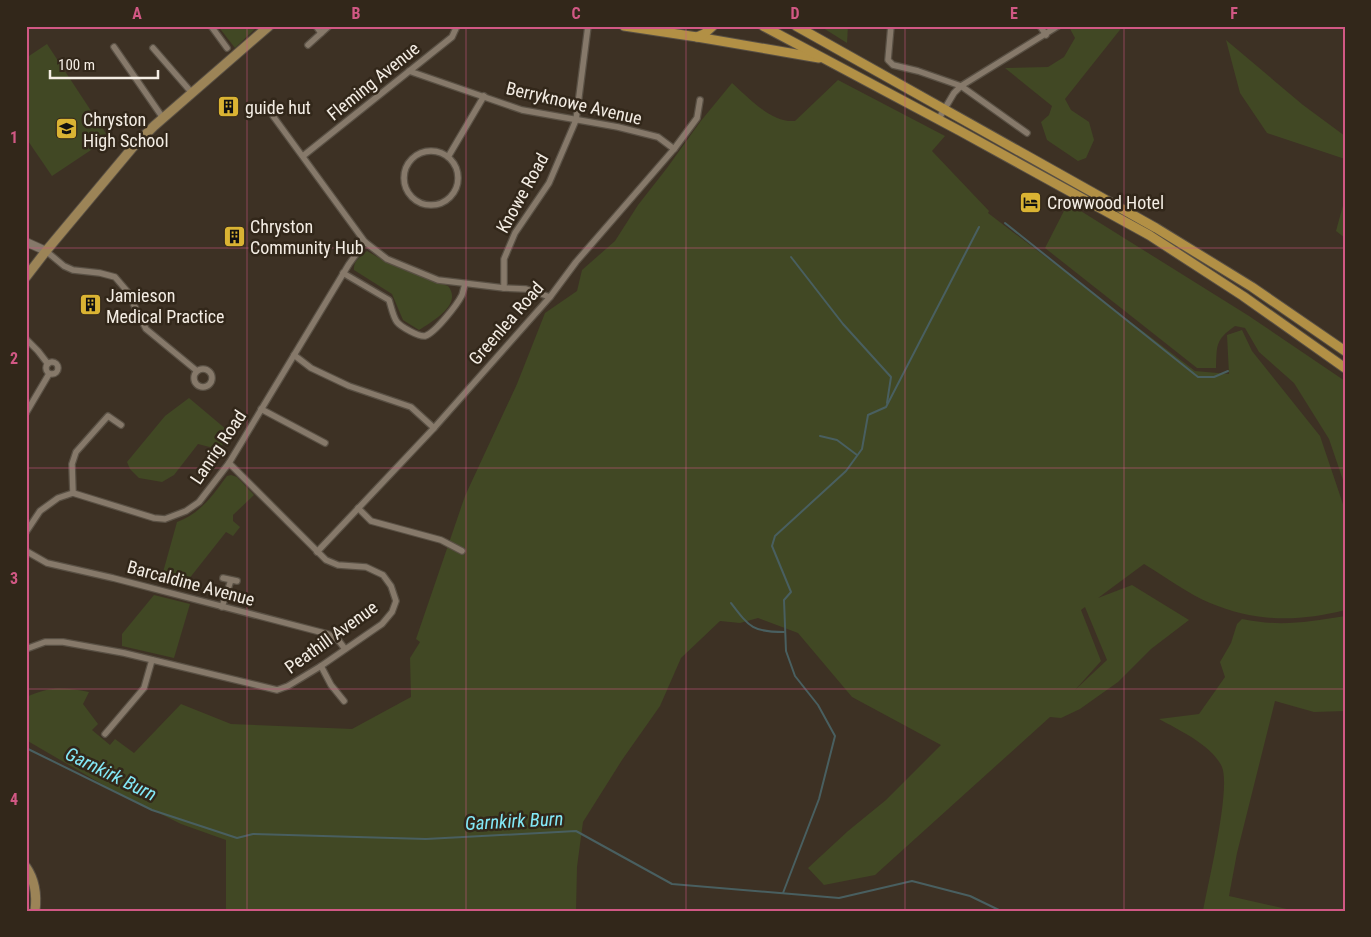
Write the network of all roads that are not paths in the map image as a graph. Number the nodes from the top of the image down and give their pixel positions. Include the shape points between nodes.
1 (211, 26) edge
2 (269, 26) edge
3 (316, 26) edge
4 (329, 26) edge
5 (457, 26) edge
6 (588, 26) edge
7 (624, 26) edge
8 (713, 26) edge
9 (763, 26) edge
10 (796, 26) edge
11 (891, 26) edge
12 (1040, 26) edge
13 (1058, 26) edge
14 (321, 33) junction
15 (1046, 35) junction
16 (697, 37) junction
17 (308, 45) dead end
18 (114, 47) dead end
19 (153, 48) dead end
20 (227, 48) dead end
21 (829, 60) junction
22 (409, 71) junction
23 (961, 86) junction
24 (192, 93) junction
25 (484, 96) junction
26 (700, 100) dead end
27 (944, 109) junction
28 (273, 116) dead end
29 (163, 118) junction
30 (576, 120) junction
31 (938, 120) junction
32 (1027, 133) dead end
33 (674, 149) junction
34 (303, 156) junction
35 (448, 156) junction
36 (26, 242) edge
37 (366, 242) junction
38 (46, 251) junction
39 (343, 274) junction
40 (26, 277) edge
41 (465, 284) junction
42 (504, 288) junction
43 (550, 296) junction
44 (26, 339) edge
45 (1345, 351) edge
46 (294, 355) junction
47 (48, 364) junction
48 (1345, 368) edge
49 (197, 371) dead end
50 (49, 374) junction
51 (262, 409) junction
52 (26, 412) edge
53 (121, 425) dead end
54 (434, 428) junction
55 (325, 443) dead end
56 (229, 462) junction
57 (73, 494) junction
58 (358, 508) junction
59 (26, 532) edge
60 (26, 551) edge
61 (462, 551) dead end
62 (317, 552) junction
63 (223, 578) dead end
64 (222, 608) junction
65 (26, 649) edge
66 (345, 649) junction
67 (152, 660) junction
68 (321, 666) junction
69 (344, 700) dead end
70 (105, 734) dead end
71 (26, 867) edge
72 (35, 911) edge

1 - 20 street
2 - 24 main road
3 - 14 street
4 - 14 street
5 - 22 street, Fleming Avenue via 452,37
6 - 30 street, Knowe Road
7 - 16 main road
8 - 16 main road
9 - 21 main road
10 - 27 main road
11 - 23 street via 888,60 893,65
12 - 15 street
13 - 15 street
14 - 17 street
15 - 23 street
16 - 21 main road
18 - 29 street
19 - 24 street
21 - 31 main road
22 - 25 street, Berryknowe Avenue
22 - 34 street, Fleming Avenue
23 - 27 street
23 - 32 street
24 - 29 main road
25 - 30 street, Berryknowe Avenue via 522,110
25 - 35 street
26 - 33 street, Greenlea Road via 697,118
27 - 31 street
27 - 45 main road via 1156,228 1252,286
28 - 34 street
29 - 38 main road via 132,147
30 - 33 street, Berryknowe Avenue via 658,137
30 - 42 street, Knowe Road via 548,183 515,233 504,260
31 - 48 main road via 1148,235 1243,296
33 - 43 street, Greenlea Road
34 - 37 street
35 - 35 street via 458,173 459,181 453,194 436,205 417,201 406,190 404,176 409,162 420,153 432,150
36 - 38 street
37 - 39 street, Lanrig Road
37 - 41 street via 387,259 438,280
38 - 40 main road
38 - 49 street via 73,270 115,277 127,291 146,329
39 - 41 street via 389,300 397,322 421,336 434,330 461,296
39 - 46 street, Lanrig Road
41 - 42 street
42 - 43 street via 526,289
43 - 54 street, Greenlea Road
44 - 47 street
46 - 51 street, Lanrig Road
46 - 54 street via 311,368 348,386 411,407
47 - 50 street via 46,370
47 - 50 street via 52,362 58,366 57,373
50 - 52 street
51 - 55 street
51 - 56 street, Lanrig Road
53 - 57 street via 108,416 76,452 72,464
54 - 58 street, Greenlea Road
56 - 57 street, Lanrig Road via 199,502 186,512 165,519
56 - 62 street, Peathill Avenue
57 - 59 street via 58,498 40,511
58 - 61 street via 371,520 441,540
58 - 62 street, Greenlea Road
60 - 64 street, Barcaldine Avenue via 47,564 113,578
62 - 66 street, Peathill Avenue via 338,565 366,566 383,575 396,601 382,624
63 - 64 street via 234,580
64 - 66 street, Barcaldine Avenue via 328,634 339,640
65 - 67 street, Peathill Avenue via 45,642 63,642
66 - 68 street, Peathill Avenue
67 - 68 street, Peathill Avenue via 277,690
67 - 70 street via 144,688
68 - 69 street
71 - 72 main road via 37,896

